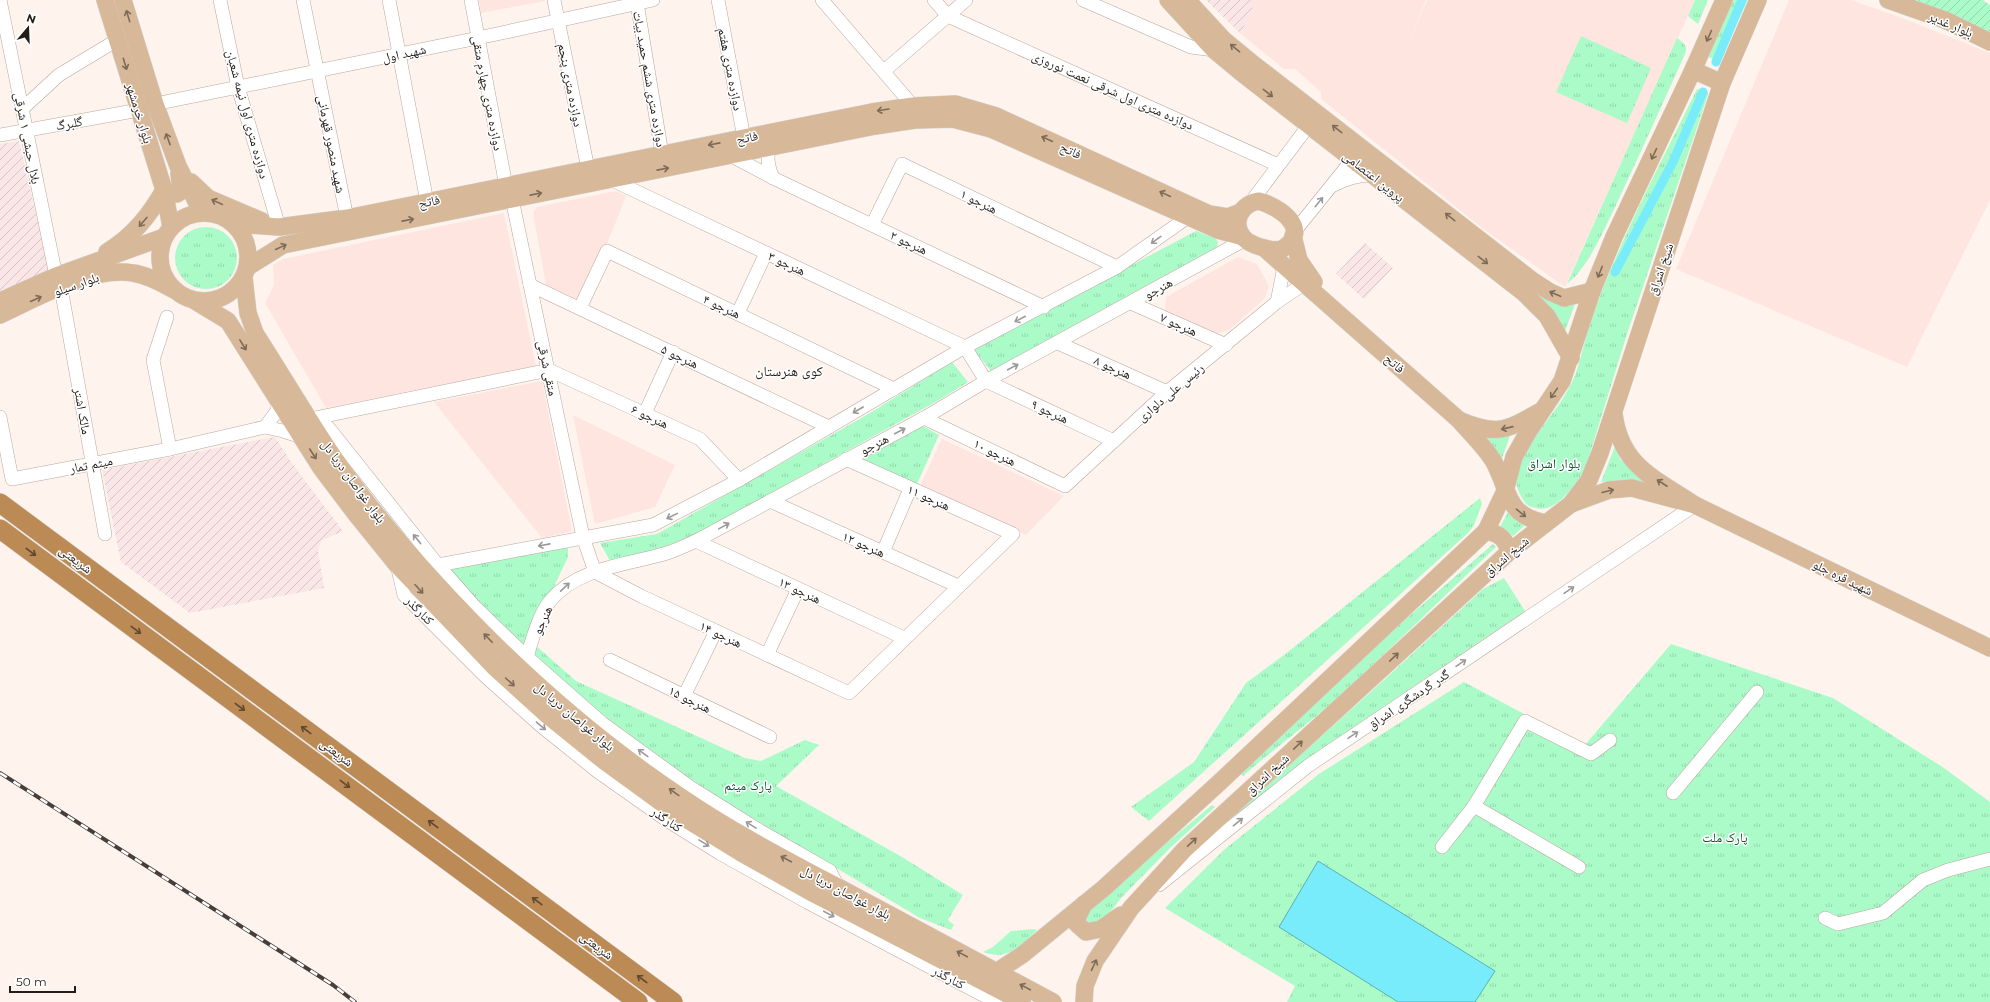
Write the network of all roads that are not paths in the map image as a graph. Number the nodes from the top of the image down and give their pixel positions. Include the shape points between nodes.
1 (0, 0) edge
2 (105, 0) edge
3 (123, 0) edge
4 (220, 0) edge
5 (303, 0) edge
6 (389, 0) edge
7 (471, 0) edge
8 (554, 0) edge
9 (653, 0) edge
10 (718, 0) edge
11 (822, 0) edge
12 (934, 0) edge
13 (966, 0) edge
14 (1083, 0) edge
15 (1168, 0) edge
16 (1188, 0) edge
17 (1724, 0) edge
18 (1758, 0) edge
19 (1889, 0) edge
20 (637, 3) junction
21 (948, 16) junction
22 (558, 20) junction
23 (478, 38) junction
24 (117, 40) junction
25 (1990, 42) edge
26 (1214, 50) junction
27 (399, 54) junction
28 (1693, 70) junction
29 (317, 71) junction
30 (884, 71) junction
31 (1722, 83) junction
32 (238, 87) junction
33 (156, 104) junction
34 (913, 106) junction
35 (22, 108) junction
36 (139, 110) junction
37 (954, 111) junction
38 (1313, 119) junction
39 (26, 130) junction
40 (0, 135) edge
41 (744, 138) junction
42 (769, 147) junction
43 (1357, 153) junction
44 (662, 154) junction
45 (730, 155) junction
46 (1278, 165) junction
47 (178, 166) junction
48 (588, 169) junction
49 (1373, 175) junction
50 (773, 178) junction
51 (610, 179) junction
52 (1331, 186) junction
53 (164, 190) junction
54 (509, 192) junction
55 (427, 202) junction
56 (1246, 207) junction
57 (1190, 212) junction
58 (202, 213) junction
59 (347, 218) junction
60 (234, 224) junction
61 (872, 225) junction
62 (279, 227) junction
63 (168, 232) junction
64 (1294, 234) junction
65 (1244, 238) junction
66 (1264, 248) junction
67 (766, 253) junction
68 (1281, 263) junction
69 (86, 265) junction
70 (1117, 267) junction
71 (246, 272) junction
72 (58, 282) junction
73 (1305, 283) junction
74 (530, 284) junction
75 (1592, 291) junction
76 (177, 292) junction
77 (0, 301) edge
78 (195, 301) junction
79 (1277, 302) junction
80 (1131, 303) junction
81 (1330, 305) junction
82 (1044, 307) junction
83 (580, 308) junction
84 (248, 313) junction
85 (738, 313) junction
86 (0, 315) edge
87 (167, 317) dead end
88 (228, 321) junction
89 (1058, 343) junction
90 (1226, 345) junction
91 (965, 347) junction
92 (673, 352) junction
93 (1571, 358) junction
94 (549, 370) junction
95 (986, 381) junction
96 (894, 389) junction
97 (1168, 392) junction
98 (279, 401) junction
99 (1613, 409) junction
100 (1542, 410) junction
101 (645, 413) junction
102 (0, 417) edge
103 (924, 418) junction
104 (310, 419) junction
105 (1459, 420) junction
106 (265, 427) junction
107 (829, 427) junction
108 (302, 437) junction
109 (1114, 441) junction
110 (170, 449) junction
111 (846, 459) junction
112 (92, 463) junction
113 (739, 480) junction
114 (1065, 486) joint
115 (910, 489) junction
116 (1505, 491) junction
117 (770, 501) junction
118 (0, 503) edge
119 (1571, 504) junction
120 (1696, 505) junction
121 (1546, 523) junction
122 (0, 529) edge
123 (1486, 531) junction
124 (105, 534) dead end
125 (583, 537) junction
126 (696, 541) junction
127 (883, 552) junction
128 (1509, 552) junction
129 (438, 565) junction
130 (595, 572) junction
131 (958, 586) junction
132 (798, 589) junction
133 (716, 631) junction
134 (904, 638) junction
135 (1990, 648) edge
136 (767, 655) junction
137 (527, 657) junction
138 (610, 660) dead end
139 (1757, 692) dead end
140 (684, 696) junction
141 (770, 737) dead end
142 (1610, 740) dead end
143 (1673, 793) dead end
144 (1474, 806) junction
145 (1442, 847) dead end
146 (1990, 859) edge
147 (1578, 867) dead end
148 (838, 887) junction
149 (809, 898) junction
150 (1084, 904) junction
151 (1131, 908) junction
152 (1825, 918) dead end
153 (996, 972) junction
154 (638, 1002) edge
155 (673, 1002) edge
156 (996, 1002) edge
157 (1022, 1002) edge
158 (1053, 1002) edge
159 (1084, 1002) edge

1 - 35 street, بلال حبشی ۱ شرقی
2 - 24 main road, بلوار خرمشهر
33 -> 3 main road, بلوار خرمشهر
4 - 32 street, دوازده متری اول نیمه شعبان
5 - 29 street, شهید منصور قهرمانی
6 - 27 street
7 - 23 street, دوازده متری چهارم متقی
8 - 22 street, دوازده متری پنجم
9 - 20 street, شهید اول
10 - 41 street, دوازده متری هفتم
11 - 30 street
12 - 21 street
13 - 21 street
14 - 26 street via 1191,47
15 - 26 main road, پروین اعتصامی
38 -> 16 main road, پروین اعتصامی via 1224,40
17 -> 28 main road, شیخ اشراق
18 - 31 main road, شیخ اشراق
19 - 25 main road, بلوار غدیر via 1945,20
20 - 22 street, شهید اول
20 - 44 street, دوازده متری ششم حمید بیات
21 - 30 street
21 - 46 street, دوازده متری اول شرقی نعمت نوروزی
22 - 23 street, شهید اول
22 - 48 street, دوازده متری پنجم
23 - 27 street, شهید اول
23 - 54 street, دوازده متری چهارم متقی
24 - 35 street via 59,75
24 -> 36 main road, بلوار خرمشهر
26 -> 38 main road, پروین اعتصامی
27 - 29 street, شهید اول
27 - 55 street
28 - 31 main road
28 -> 75 main road, شیخ اشراق via 1614,237
29 - 32 street, شهید اول
29 - 59 street, شهید منصور قهرمانی
30 - 34 street
31 - 99 main road, شیخ اشراق
32 - 33 street, شهید اول
32 - 62 street, دوازده متری اول نیمه شعبان
47 -> 33 main road, بلوار خرمشهر
34 - 37 main road, فاتح
34 -> 41 main road, فاتح
35 - 39 street, بلال حبشی ۱ شرقی
36 - 39 street, گلبرگ
36 - 53 main road, بلوار خرمشهر
37 - 42 main road, فاتح
37 - 57 main road, فاتح
38 - 43 main road, پروین اعتصامی
38 - 46 street
39 - 40 street, گلبرگ
39 - 72 street, بلال حبشی ۱ شرقی
41 -> 44 main road, فاتح
42 - 45 main road, فاتح
42 - 50 street via 767,158
43 - 49 main road, پروین اعتصامی
43 - 52 street
75 -> 43 main road, پروین اعتصامی via 1564,298 1550,292
44 - 48 main road, فاتح
45 - 50 street, هنرجو ۲
51 -> 45 main road, فاتح
46 - 56 street
47 - 53 main road via 181,191 171,194
47 - 58 main road, بلوار خرمشهر
62 -> 47 main road via 208,198
48 - 54 main road, فاتح
49 - 52 street via 1349,177
49 -> 93 main road, پروین اعتصامی via 1524,293 1546,316
50 - 61 street, هنرجو ۲
54 -> 51 main road, فاتح
51 - 67 street, هنرجو ۳
64 -> 52 street
53 - 63 main road, بلوار خرمشهر
53 -> 69 main road via 152,210 130,235
54 - 55 main road, فاتح
71 -> 54 main road, فاتح via 283,245
54 - 74 street, متقی شرقی
55 - 59 main road, فاتح
56 - 57 main road, فاتح via 1228,217
56 - 64 main road via 1259,201 1277,207 1288,216
56 - 65 main road via 1238,224
57 - 65 main road, فاتح via 1218,230
57 -> 70 street
58 - 60 main road via 219,216
58 - 63 main road via 180,220
59 - 62 main road, فاتح
60 - 62 main road, فاتح
60 - 71 main road via 247,244 249,255
61 - 70 street, هنرجو ۱ via 902,164
61 - 82 street, هنرجو ۲
63 - 69 main road, بلوار سیلو
63 - 76 main road via 160,248 159,259 167,281
64 - 66 main road via 1288,246 1282,249
64 - 81 main road via 1299,260
65 - 66 main road
65 - 80 street, هنرجو
66 - 68 main road
67 - 85 street
67 - 91 street, هنرجو ۳
68 - 73 main road
68 - 79 street via 1283,272
69 - 72 main road, بلوار سیلو
70 - 82 street
71 - 78 main road via 237,287 228,295 218,300
71 - 84 main road, بلوار غواصان دریا دل
72 - 76 main road, بلوار سیلو via 133,272
72 - 77 main road, بلوار سیلو
86 -> 72 main road, بلوار سیلو
72 - 112 street, مالک اشتر
73 - 79 street, رئیس علی دلواری
73 - 81 main road
74 - 83 street, هنرجو ۵
74 - 94 street, متقی شرقی
75 - 93 main road, شیخ اشراق
76 - 78 main road
78 - 88 main road, بلوار غواصان دریا دل
79 - 90 street, رئیس علی دلواری
80 - 89 street, هنرجو
80 - 90 street, هنرجو ۷
81 - 105 main road, فاتح
82 -> 91 street
83 - 85 street, هنرجو ۴ via 607,251
83 - 92 street, هنرجو ۵
84 - 88 main road via 242,309 235,309 229,314
84 - 104 main road, بلوار غواصان دریا دل via 255,333
85 - 96 street, هنرجو ۴
87 - 110 street via 153,360
88 -> 98 main road, بلوار غواصان دریا دل
95 -> 89 street, هنرجو
89 - 97 street, هنرجو ۸
90 - 97 street, رئیس علی دلواری
91 - 95 street
91 - 96 street
92 - 101 street
92 - 107 street, هنرجو ۵
93 -> 100 main road, شیخ اشراق via 1562,382
94 - 101 street, هنرجو ۶
94 - 104 street
94 - 125 street, متقی شرقی
95 - 103 street, هنرجو
95 - 109 street, هنرجو ۹
96 -> 107 street
97 - 109 street, رئیس علی دلواری
98 - 106 street via 277,411
98 - 108 main road, بلوار غواصان دریا دل
99 - 119 main road, شیخ اشراق via 1589,480
120 -> 99 main road via 1641,469 1626,452 1616,432
100 -> 105 main road via 1510,428 1493,430
100 - 116 main road, شیخ اشراق via 1514,457
101 - 113 street, هنرجو ۶ via 700,440
102 - 112 street, میثم تمار via 12,479
111 -> 103 street, هنرجو
103 - 114 street, هنرجو ۱۰
129 -> 104 street via 328,427
148 -> 104 main road, بلوار غواصان دریا دل via 750,840 680,797 615,750 559,704 505,656 410,554 363,497
105 - 116 main road via 1494,463
106 - 108 street
106 - 110 street, میثم تمار
107 - 113 street
108 -> 149 main road, بلوار غواصان دریا دل via 321,468 397,565 494,667 548,716 605,762 671,810
109 - 114 street, رئیس علی دلواری
110 - 112 street, میثم تمار
111 - 115 street, هنرجو ۱۱
111 - 117 street, هنرجو
112 - 124 street, مالک اشتر
113 -> 125 street via 653,525
115 - 127 street
115 - 131 street, هنرجو ۱۱ via 1012,534
116 -> 121 main road via 1520,514 1532,521
116 - 123 main road, شیخ اشراق
126 -> 117 street, هنرجو
117 - 127 street, هنرجو ۱۲
155 -> 118 highway, شریعتی
119 -> 120 main road via 1609,490 1632,488
119 - 121 main road, شیخ اشراق
120 - 135 main road, شهید قره جلو
151 -> 120 street, گدر گردشگری اشراق via 1308,766
121 - 128 main road, شیخ اشراق
122 -> 154 highway, شریعتی
123 - 128 main road via 1493,532 1504,540
123 - 150 main road, شیخ اشراق via 1221,781
125 -> 129 street
125 - 130 street, متقی شرقی
126 - 130 street, هنرجو via 668,552
126 - 132 street, هنرجو ۱۳
127 - 131 street, هنرجو ۱۲
151 -> 128 main road, شیخ اشراق via 1184,850
129 - 137 street via 475,607
130 - 133 street, هنرجو ۱۴
137 -> 130 street, هنرجو via 535,632 550,601 570,582
131 - 134 street
132 - 134 street, هنرجو ۱۳
132 - 136 street
133 - 136 street, هنرجو ۱۴
133 - 140 street
134 - 136 street, هنرجو ۱۴ via 849,693
148 -> 137 street via 830,871 690,787 602,723
138 - 140 street, هنرجو ۱۵
139 - 143 street
140 - 141 street, هنرجو ۱۵
142 - 144 street via 1590,754 1525,721
144 - 145 street
144 - 147 street
146 - 152 street via 1948,870 1923,880 1883,913 1838,924
153 -> 148 main road, بلوار غواصان دریا دل
149 -> 156 street, کنارگذر
149 - 157 main road, بلوار غواصان دریا دل
150 - 151 main road via 1077,924 1086,932 1101,930
150 - 153 main road, شیخ اشراق via 1022,955
159 -> 151 main road, شیخ اشراق via 1085,986 1094,961
158 -> 153 main road, بلوار غواصان دریا دل

